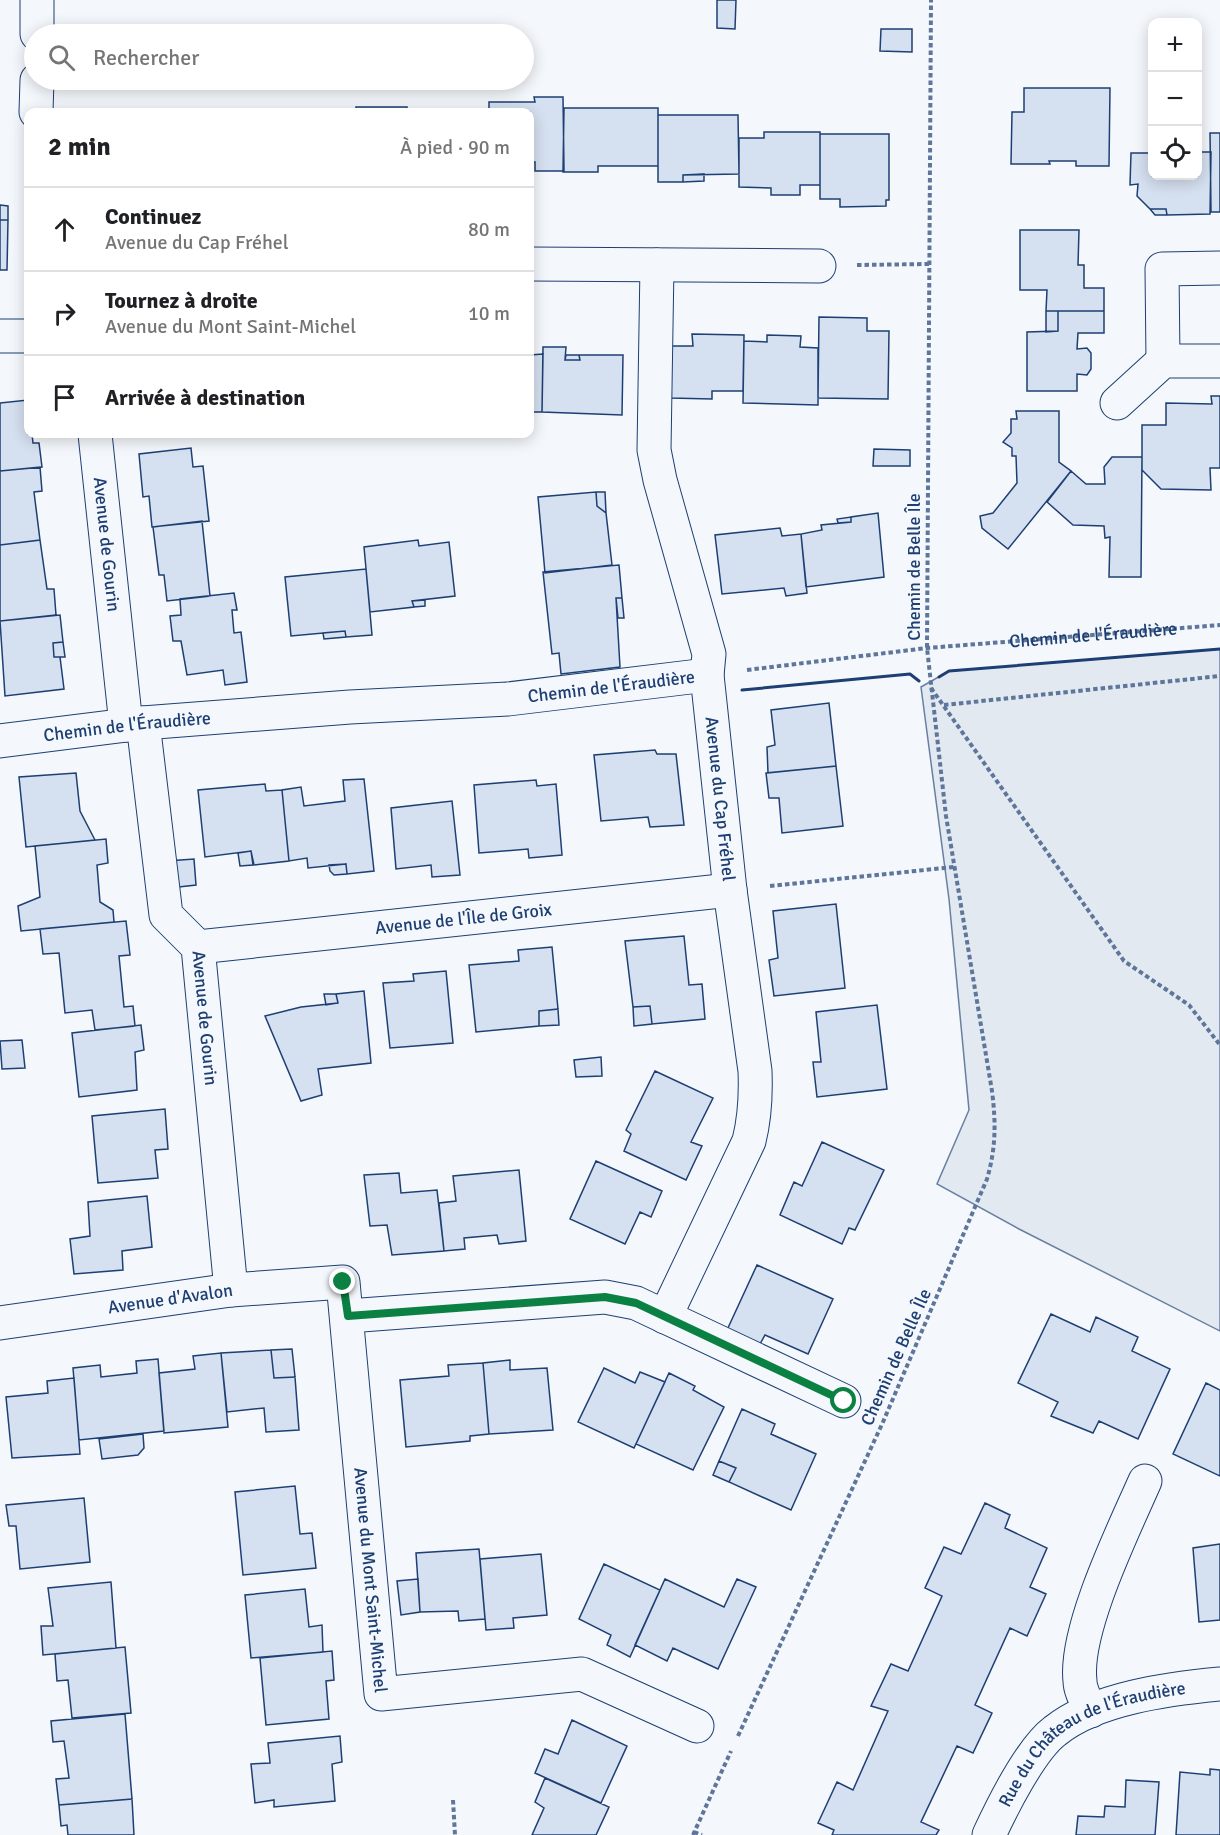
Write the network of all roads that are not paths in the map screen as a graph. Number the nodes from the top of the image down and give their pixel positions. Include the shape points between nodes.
1 (37, 0) edge
2 (37, 24) edge
3 (37, 90) edge
4 (36, 108) edge
5 (534, 264) edge
6 (657, 265) junction
7 (819, 266) road end
8 (1220, 268) edge
9 (0, 336) edge
10 (24, 336) edge
11 (1163, 361) junction
12 (1220, 361) edge
13 (1117, 402) dead end
14 (96, 438) edge
15 (707, 675) junction
16 (135, 724) junction
17 (0, 741) edge
18 (730, 890) junction
19 (198, 947) junction
20 (343, 1282) joint
21 (231, 1290) junction
22 (348, 1316) junction
23 (665, 1317) junction
24 (0, 1323) edge
25 (844, 1401) dead end
26 (1145, 1481) dead end
27 (1220, 1684) edge
28 (1091, 1711) junction
29 (697, 1726) dead end
30 (989, 1835) edge

1 - 2 street
3 - 4 street
5 - 6 street
6 - 7 street
6 - 15 street, Avenue du Cap Fréhel via 654,450 709,654
8 - 11 street via 1162,269
9 - 10 street
11 - 12 street
11 - 13 street
14 - 16 street, Avenue de Gourin
15 - 16 street, Chemin de l'Éraudière via 508,699
15 - 18 street, Avenue du Cap Fréhel
16 - 17 street, Chemin de l'Éraudière
16 - 19 street, Avenue de Gourin via 166,915
18 - 19 street, Avenue de l'Île de Groix
18 - 23 street, Avenue du Cap Fréhel via 755,1071 756,1116 749,1141
19 - 21 street, Avenue de Gourin
20 - 21 street, Avenue d'Avalon
20 - 22 street, Avenue du Mont Saint-Michel
21 - 24 street, Avenue d'Avalon
22 - 23 street via 605,1297 636,1303
22 - 29 street, Avenue du Mont Saint-Michel via 381,1694 582,1674
23 - 25 street
26 - 28 street via 1101,1584 1084,1642 1079,1682
27 - 28 street, Rue du Château de l'Éraudière via 1148,1693
28 - 30 street, Rue du Château de l'Éraudière via 1054,1731 1025,1769

